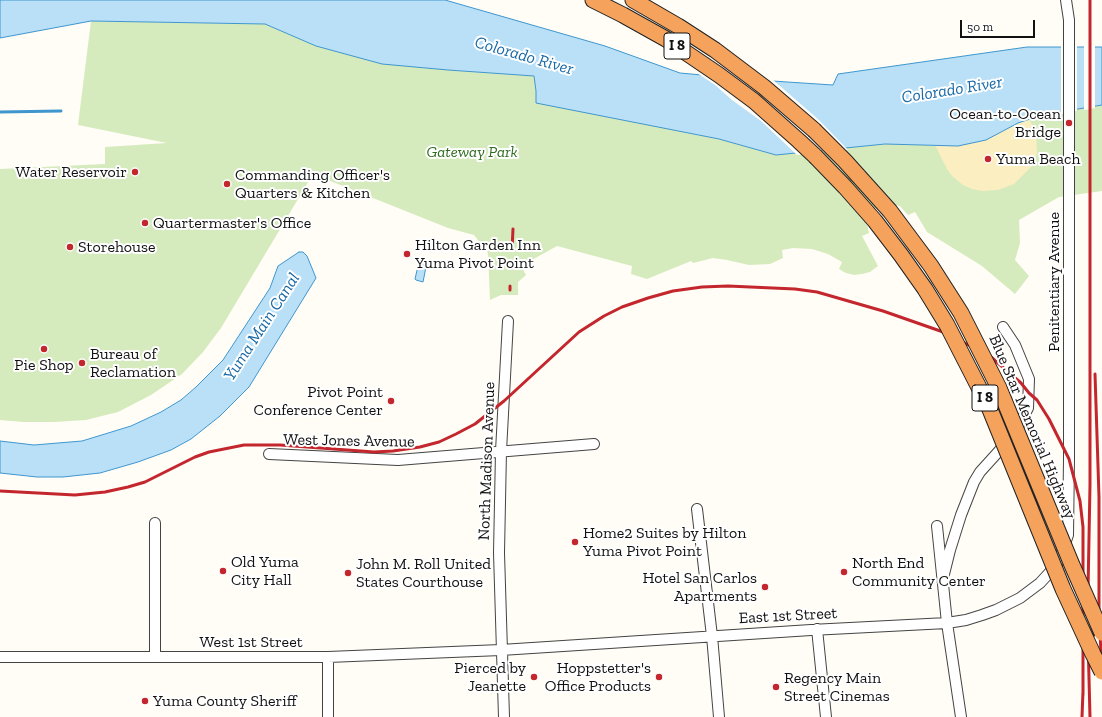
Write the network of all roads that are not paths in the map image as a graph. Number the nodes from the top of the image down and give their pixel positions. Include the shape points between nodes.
1 (593, 0) edge
2 (633, 0) edge
3 (1066, 0) edge
4 (508, 321) dead end
5 (1003, 327) dead end
6 (594, 444) dead end
7 (501, 451) junction
8 (269, 454) dead end
9 (697, 509) dead end
10 (155, 523) dead end
11 (937, 526) dead end
12 (1058, 562) joint
13 (942, 578) junction
14 (947, 623) junction
15 (817, 629) junction
16 (1102, 633) edge
17 (712, 636) junction
18 (501, 650) junction
19 (0, 658) edge
20 (155, 658) junction
21 (328, 658) junction
22 (1102, 672) edge
23 (328, 717) edge
24 (504, 717) edge
25 (719, 717) edge
26 (826, 717) edge
27 (961, 717) edge

1 - 22 highway, Blue Star Memorial Highway / I 8, bridge via 666,39 720,75 754,102 831,171 901,255 947,325 989,407 1063,589
2 - 16 highway, Blue Star Memorial Highway / I 8, bridge via 715,50 784,103 830,145 874,192 921,252 961,313 1000,388
3 - 12 street, Penitentiary Avenue via 1069,20 1068,535
4 - 7 street, North Madison Avenue
5 - 13 street via 1016,346 1029,379 1028,408 1017,429 974,482
6 - 7 street, West Jones Avenue
7 - 8 street, West Jones Avenue via 398,460
7 - 18 street, North Madison Avenue
9 - 17 street
10 - 20 street
11 - 13 street
12 - 14 street, East 1st Street via 1047,577 1016,601 982,616
13 - 14 street
14 - 15 street, East 1st Street
14 - 27 street
15 - 17 street, East 1st Street
15 - 26 street
17 - 18 street, East 1st Street
17 - 25 street
18 - 21 street, West 1st Street
18 - 24 street, North Madison Avenue
19 - 20 street, West 1st Street
20 - 21 street, West 1st Street
21 - 23 street

